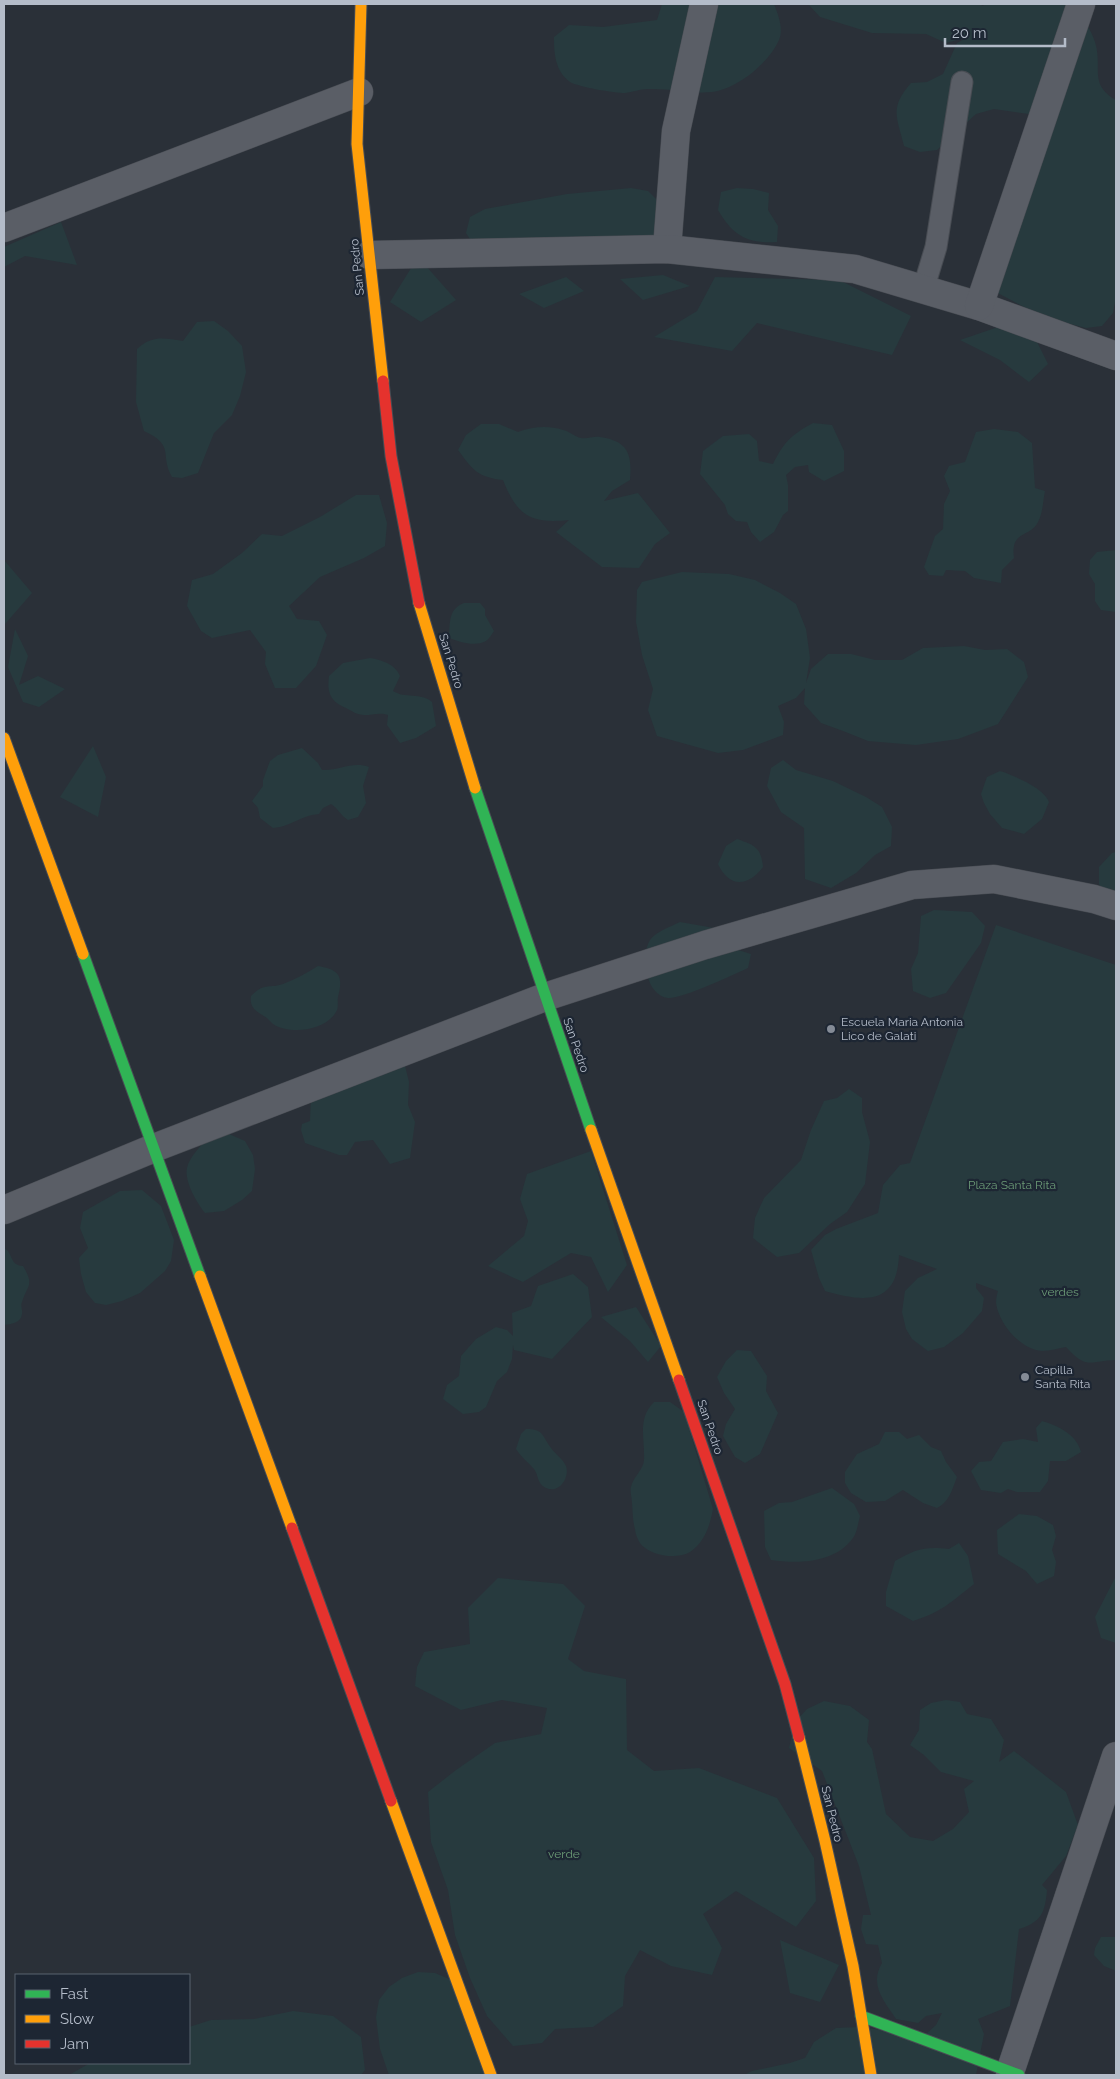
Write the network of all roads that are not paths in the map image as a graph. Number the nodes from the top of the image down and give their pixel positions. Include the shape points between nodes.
1 (362, 4) edge
2 (704, 4) edge
3 (1081, 4) edge
4 (962, 82) dead end
5 (359, 92) junction
6 (4, 228) edge
7 (668, 249) junction
8 (369, 255) junction
9 (923, 290) junction
10 (979, 306) junction
11 (1116, 356) edge
12 (4, 738) edge
13 (1116, 906) edge
14 (545, 997) junction
15 (154, 1148) junction
16 (4, 1210) edge
17 (1116, 1756) edge
18 (861, 2016) junction
19 (1010, 2074) edge
20 (491, 2075) edge
21 (871, 2075) edge

1 - 5 main road, San Pedro
2 - 7 street via 676,132
3 - 10 street
4 - 9 lane via 936,248
5 - 6 street
5 - 8 main road, San Pedro via 358,144
7 - 8 street
7 - 9 street via 855,269
8 - 14 main road, San Pedro via 391,456 419,603 464,754
9 - 10 street
10 - 11 street
12 - 15 main road
13 - 14 street via 994,879 912,885 705,945
14 - 15 street
14 - 18 main road, San Pedro via 785,1684 825,1841
15 - 16 street
15 - 20 main road
17 - 19 street
18 - 19 main road
18 - 21 main road, San Pedro

